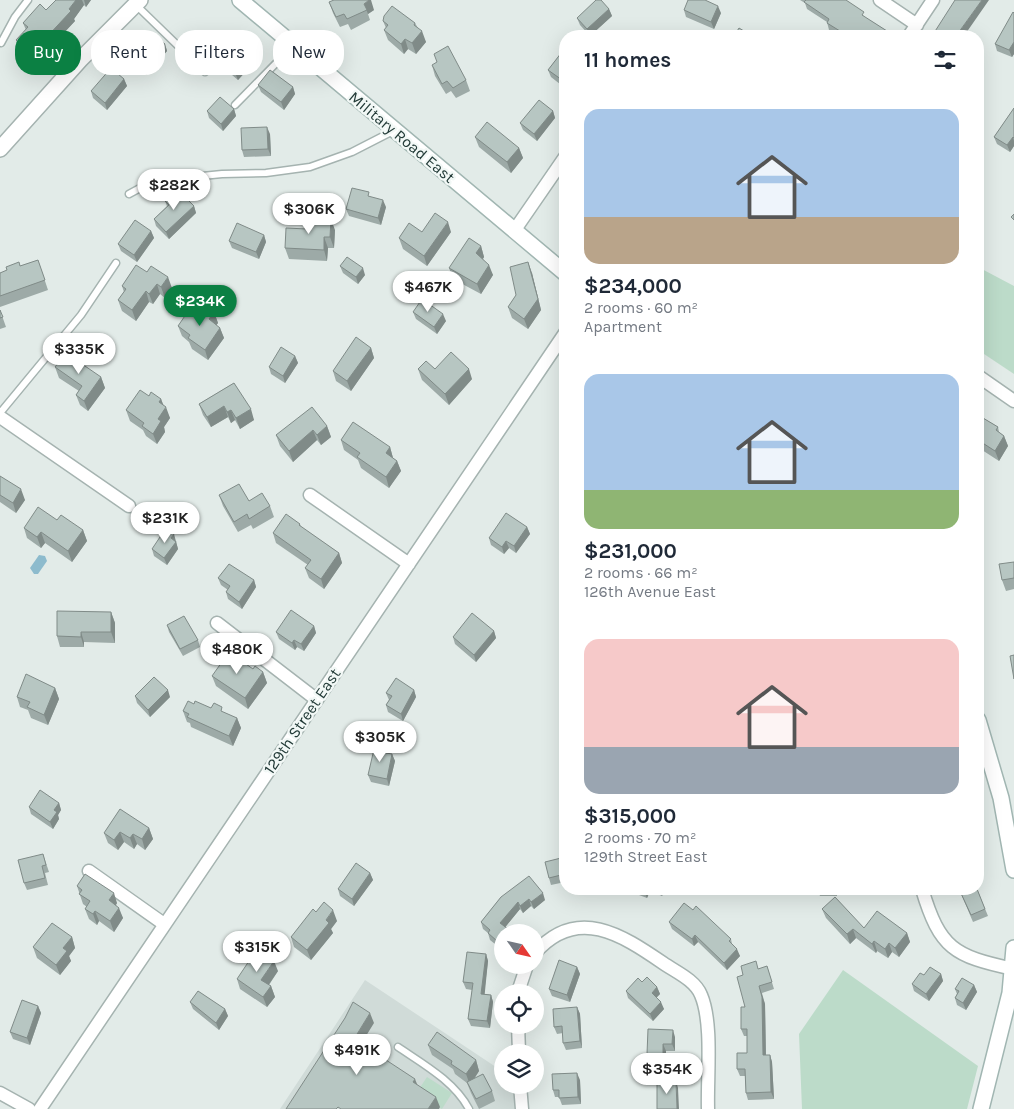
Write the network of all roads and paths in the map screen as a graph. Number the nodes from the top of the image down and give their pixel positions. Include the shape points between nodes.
1 (28, 0) edge
2 (240, 0) edge
3 (880, 0) edge
4 (933, 0) edge
5 (138, 2) edge
6 (917, 25) junction
7 (275, 30) edge
8 (913, 30) edge
9 (175, 41) edge
10 (1, 43) edge
11 (273, 67) edge
12 (329, 75) edge
13 (235, 105) dead end
14 (394, 130) junction
15 (0, 149) edge
16 (559, 166) edge
17 (129, 194) dead end
18 (514, 231) junction
19 (116, 264) dead end
20 (559, 267) edge
21 (559, 343) edge
22 (984, 380) edge
23 (1014, 401) edge
24 (0, 413) edge
25 (0, 417) edge
26 (310, 495) dead end
27 (129, 506) dead end
28 (408, 564) junction
29 (217, 623) dead end
30 (317, 700) junction
31 (984, 740) edge
32 (1014, 870) edge
33 (89, 871) dead end
34 (924, 895) edge
35 (164, 924) junction
36 (544, 944) edge
37 (1014, 948) edge
38 (1013, 969) edge
39 (398, 1046) dead end
40 (0, 1093) edge
41 (521, 1094) edge
42 (29, 1109) edge
43 (40, 1109) edge
44 (469, 1109) edge
45 (522, 1109) edge
46 (708, 1109) edge
47 (981, 1109) edge

1 - 10 lane
2 - 7 main road, Military Road East
3 - 6 street
4 - 6 street
5 - 9 lane
5 - 15 main road via 80,60
6 - 8 street
11 - 13 lane
12 - 14 main road, Military Road East
14 - 17 lane via 352,152 310,167 153,181
14 - 18 main road, Military Road East
16 - 18 street
18 - 20 main road, Military Road East
19 - 24 lane via 81,315
21 - 28 street, 129th Street East
22 - 23 street
25 - 27 street
26 - 28 street
28 - 30 street, 129th Street East
29 - 30 street
30 - 35 street, 129th Street East
31 - 32 main road via 1001,798
33 - 35 street
34 - 38 street via 935,924 956,950 980,962
35 - 43 street, 129th Street East
36 - 46 street via 576,928 597,928 631,942 700,992 706,1012
37 - 38 main road
38 - 47 main road via 998,1048
39 - 44 lane via 444,1079
40 - 42 street
41 - 45 street

